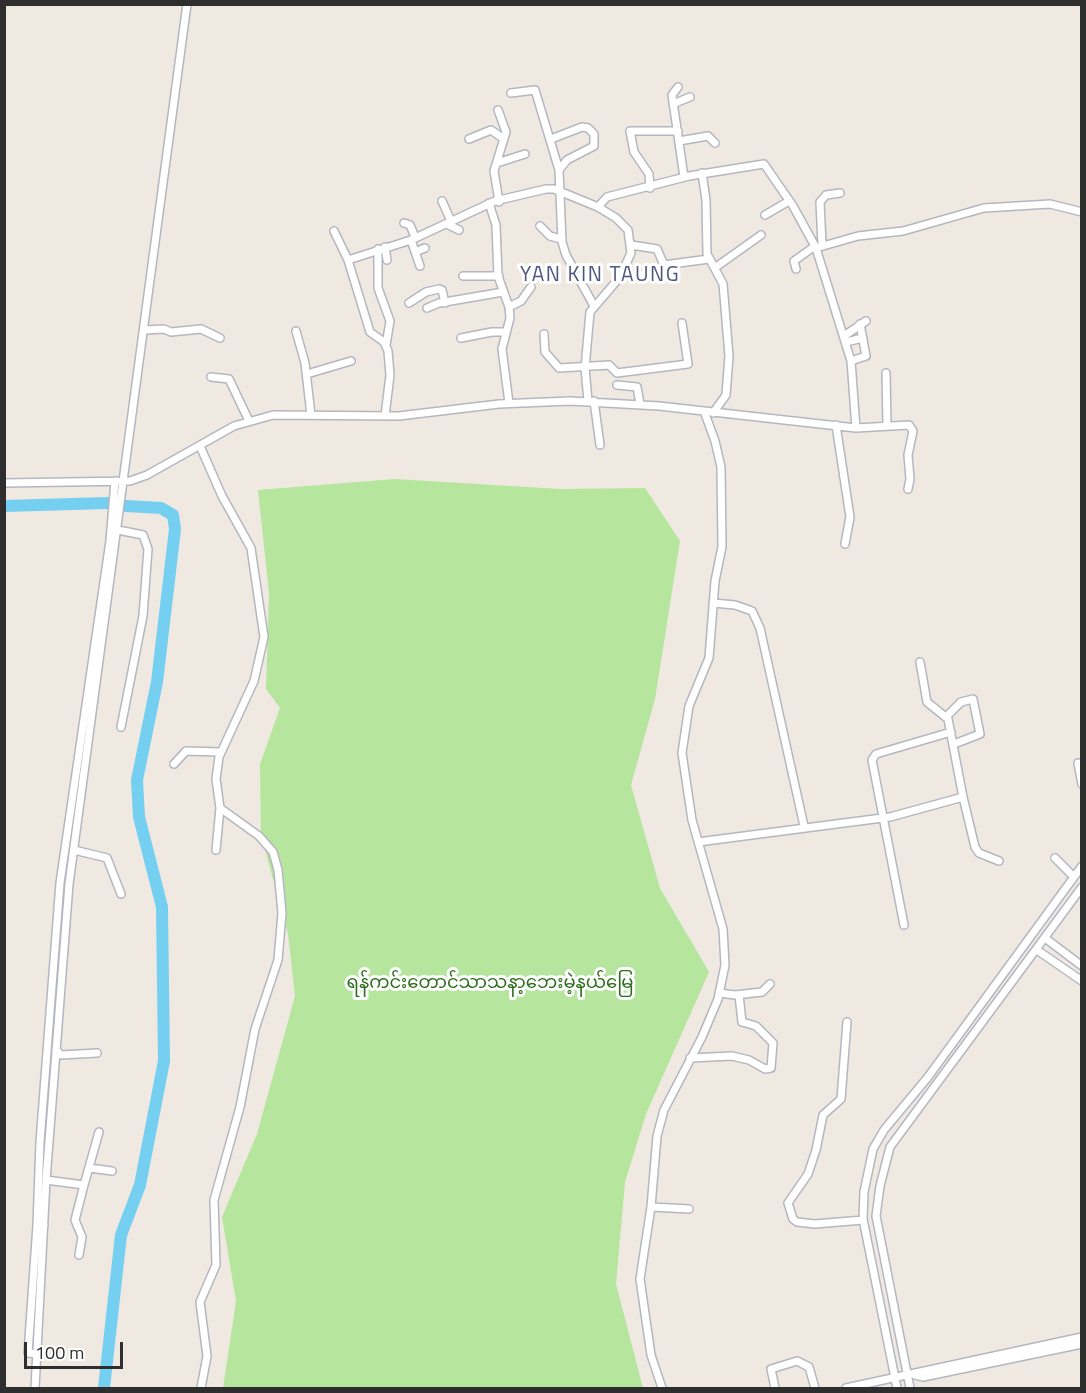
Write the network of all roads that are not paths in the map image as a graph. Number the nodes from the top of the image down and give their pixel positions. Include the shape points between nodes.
1 (187, 4) edge
2 (678, 87) dead end
3 (511, 93) dead end
4 (690, 97) dead end
5 (673, 104) junction
6 (498, 110) dead end
7 (678, 131) junction
8 (469, 139) dead end
9 (504, 139) junction
10 (551, 139) junction
11 (679, 141) junction
12 (716, 143) dead end
13 (525, 154) dead end
14 (497, 163) junction
15 (559, 170) junction
16 (702, 174) junction
17 (684, 177) junction
18 (650, 188) junction
19 (559, 191) junction
20 (840, 193) dead end
21 (442, 201) dead end
22 (789, 201) junction
23 (499, 202) junction
24 (489, 203) junction
25 (598, 207) junction
26 (1082, 212) edge
27 (765, 215) dead end
28 (449, 222) junction
29 (404, 223) dead end
30 (540, 226) dead end
31 (459, 230) dead end
32 (334, 231) dead end
33 (761, 235) dead end
34 (413, 239) junction
35 (561, 239) junction
36 (632, 245) junction
37 (818, 246) junction
38 (382, 248) junction
39 (425, 248) dead end
40 (415, 252) junction
41 (709, 259) junction
42 (348, 260) junction
43 (387, 260) dead end
44 (420, 266) dead end
45 (716, 267) junction
46 (796, 269) dead end
47 (621, 274) junction
48 (653, 275) dead end
49 (462, 276) dead end
50 (499, 276) junction
51 (531, 287) dead end
52 (502, 292) junction
53 (409, 303) dead end
54 (446, 303) junction
55 (594, 306) junction
56 (508, 307) junction
57 (427, 308) dead end
58 (682, 322) dead end
59 (145, 330) junction
60 (296, 331) dead end
61 (506, 332) junction
62 (544, 334) dead end
63 (220, 338) dead end
64 (461, 338) dead end
65 (863, 338) junction
66 (845, 339) junction
67 (386, 345) junction
68 (351, 361) dead end
69 (851, 361) junction
70 (585, 368) junction
71 (886, 373) dead end
72 (307, 374) junction
73 (211, 377) dead end
74 (617, 385) dead end
75 (591, 401) junction
76 (509, 403) junction
77 (640, 404) junction
78 (704, 411) junction
79 (713, 413) junction
80 (311, 415) junction
81 (385, 416) junction
82 (249, 421) junction
83 (836, 425) junction
84 (887, 426) junction
85 (855, 428) junction
86 (600, 445) dead end
87 (200, 446) junction
88 (120, 482) junction
89 (4, 483) edge
90 (908, 489) dead end
91 (118, 530) junction
92 (845, 544) dead end
93 (713, 603) junction
94 (920, 662) dead end
95 (947, 716) junction
96 (121, 727) dead end
97 (951, 732) junction
98 (954, 744) junction
99 (220, 752) junction
100 (1078, 763) dead end
101 (174, 764) dead end
102 (1082, 784) edge
103 (963, 797) junction
104 (220, 808) junction
105 (883, 817) junction
106 (74, 820) junction
107 (804, 826) junction
108 (698, 842) junction
109 (74, 850) junction
110 (216, 850) dead end
111 (1055, 858) dead end
112 (999, 861) dead end
113 (1082, 866) edge
114 (1074, 877) junction
115 (1082, 887) edge
116 (121, 894) dead end
117 (904, 925) dead end
118 (1044, 939) junction
119 (1038, 949) junction
120 (1082, 966) edge
121 (1082, 981) edge
122 (770, 984) dead end
123 (719, 993) junction
124 (740, 995) junction
125 (847, 1022) dead end
126 (56, 1050) junction
127 (97, 1053) dead end
128 (690, 1058) junction
129 (99, 1132) dead end
130 (44, 1168) junction
131 (89, 1168) junction
132 (112, 1171) dead end
133 (46, 1180) junction
134 (84, 1185) junction
135 (651, 1207) junction
136 (689, 1209) dead end
137 (863, 1221) junction
138 (41, 1225) junction
139 (79, 1255) dead end
140 (1082, 1337) edge
141 (1082, 1344) edge
142 (909, 1376) junction
143 (895, 1379) junction
144 (35, 1389) edge
145 (201, 1389) edge
146 (662, 1389) edge
147 (775, 1389) edge
148 (815, 1389) edge
149 (846, 1389) edge
150 (897, 1389) edge
151 (910, 1389) edge

1 - 59 street
2 - 5 street via 672,95
3 - 10 street via 535,90
4 - 5 street
5 - 7 street
6 - 9 street via 506,130
7 - 11 street
7 - 18 street via 630,131 634,152 649,174
8 - 9 street via 491,130
9 - 14 street
10 - 15 street
10 - 15 street via 582,127 594,134 594,146 567,160
11 - 12 street via 705,136
11 - 17 street
13 - 14 street
14 - 23 street via 494,174
15 - 19 street
16 - 17 street
16 - 22 street via 764,164
16 - 41 street
17 - 18 street
18 - 25 street via 612,195
19 - 23 street via 546,189
19 - 25 street
19 - 35 street
20 - 37 street via 826,195 820,202
21 - 28 street
22 - 27 street
22 - 37 street
23 - 24 street
24 - 28 street
24 - 50 street via 496,225
25 - 36 street via 623,224
26 - 37 street via 1050,204 984,208 903,231
28 - 31 street
28 - 34 street
29 - 34 street via 410,225
30 - 35 street via 550,236
32 - 42 street
33 - 45 street
34 - 38 street
34 - 40 street
35 - 55 street
36 - 41 street via 657,249 664,265
36 - 47 street
37 - 46 street via 794,261
37 - 66 street
38 - 42 street
38 - 43 street
38 - 67 street via 378,288 390,324
39 - 40 street
40 - 44 street
41 - 45 street
42 - 67 street via 370,333
45 - 79 street via 725,295 729,367 726,394
47 - 48 street
47 - 55 street
49 - 50 street
50 - 52 street
51 - 56 street via 521,301
52 - 54 street
52 - 56 street
53 - 54 street via 439,289
54 - 57 street
55 - 70 street via 588,321
56 - 61 street
58 - 70 street via 688,364 617,373 609,365
59 - 63 street via 201,329
59 - 88 street
60 - 72 street
61 - 64 street
61 - 76 street via 502,349
62 - 70 street via 545,352 555,367
65 - 66 street
65 - 66 street via 863,323
65 - 69 street via 866,356
66 - 69 street
67 - 81 street via 390,375
68 - 72 street
69 - 85 street
70 - 75 street
71 - 84 street
72 - 80 street
73 - 82 street via 229,379
74 - 77 street via 637,387
75 - 76 street
75 - 77 street
75 - 86 street
76 - 81 street
77 - 78 street
78 - 79 street
78 - 93 street via 719,453 723,488 722,547
79 - 83 street
80 - 81 street
80 - 82 street via 273,415
82 - 87 street
83 - 85 street
83 - 92 street via 850,518
84 - 85 street
84 - 90 street via 905,424 912,428
87 - 88 street via 147,475
87 - 99 street via 251,548 264,637 254,681
88 - 89 street
88 - 91 street
88 - 106 street
91 - 96 street via 143,536 148,549 143,616
91 - 106 street
93 - 107 street via 735,604 752,612 760,628
93 - 108 street via 709,658 689,706 682,753
94 - 95 street via 927,702
95 - 97 street
95 - 98 street via 961,702 973,699 980,734
97 - 98 street
97 - 105 street via 873,757
98 - 103 street
99 - 101 street via 186,751
99 - 104 street via 216,779
100 - 102 street
103 - 105 street
103 - 112 street via 975,846 979,853
104 - 110 street
104 - 145 street via 273,852 281,892 281,932 278,960 255,1029 240,1107 214,1200 216,1265 200,1302 207,1356
105 - 107 street
105 - 117 street
106 - 109 street
106 - 130 street via 60,883
107 - 108 street
108 - 123 street via 723,928 725,965
109 - 116 street via 107,858
109 - 126 street
111 - 114 street
113 - 114 street
114 - 137 street via 876,1142 864,1192
115 - 118 street
118 - 119 street
118 - 120 street
119 - 121 street
119 - 142 street via 890,1148 876,1216
122 - 124 street via 762,992
123 - 124 street
123 - 128 street
124 - 128 street via 742,1022 756,1026 773,1043 771,1068 732,1056
125 - 137 street via 841,1099 823,1114 808,1174 788,1203 797,1222
126 - 127 street via 61,1055
126 - 130 street
128 - 135 street via 660,1122
129 - 131 street
130 - 133 street
130 - 138 street
131 - 132 street
131 - 134 street
133 - 134 street
133 - 138 street
134 - 139 street via 75,1220 82,1240
135 - 136 street
135 - 146 street via 640,1280 651,1355
137 - 143 street
138 - 144 street via 33,1354
140 - 142 street
141 - 142 street via 923,1377
142 - 143 street
142 - 151 street
143 - 149 street
143 - 150 street
147 - 148 street via 771,1368 797,1361 808,1367

